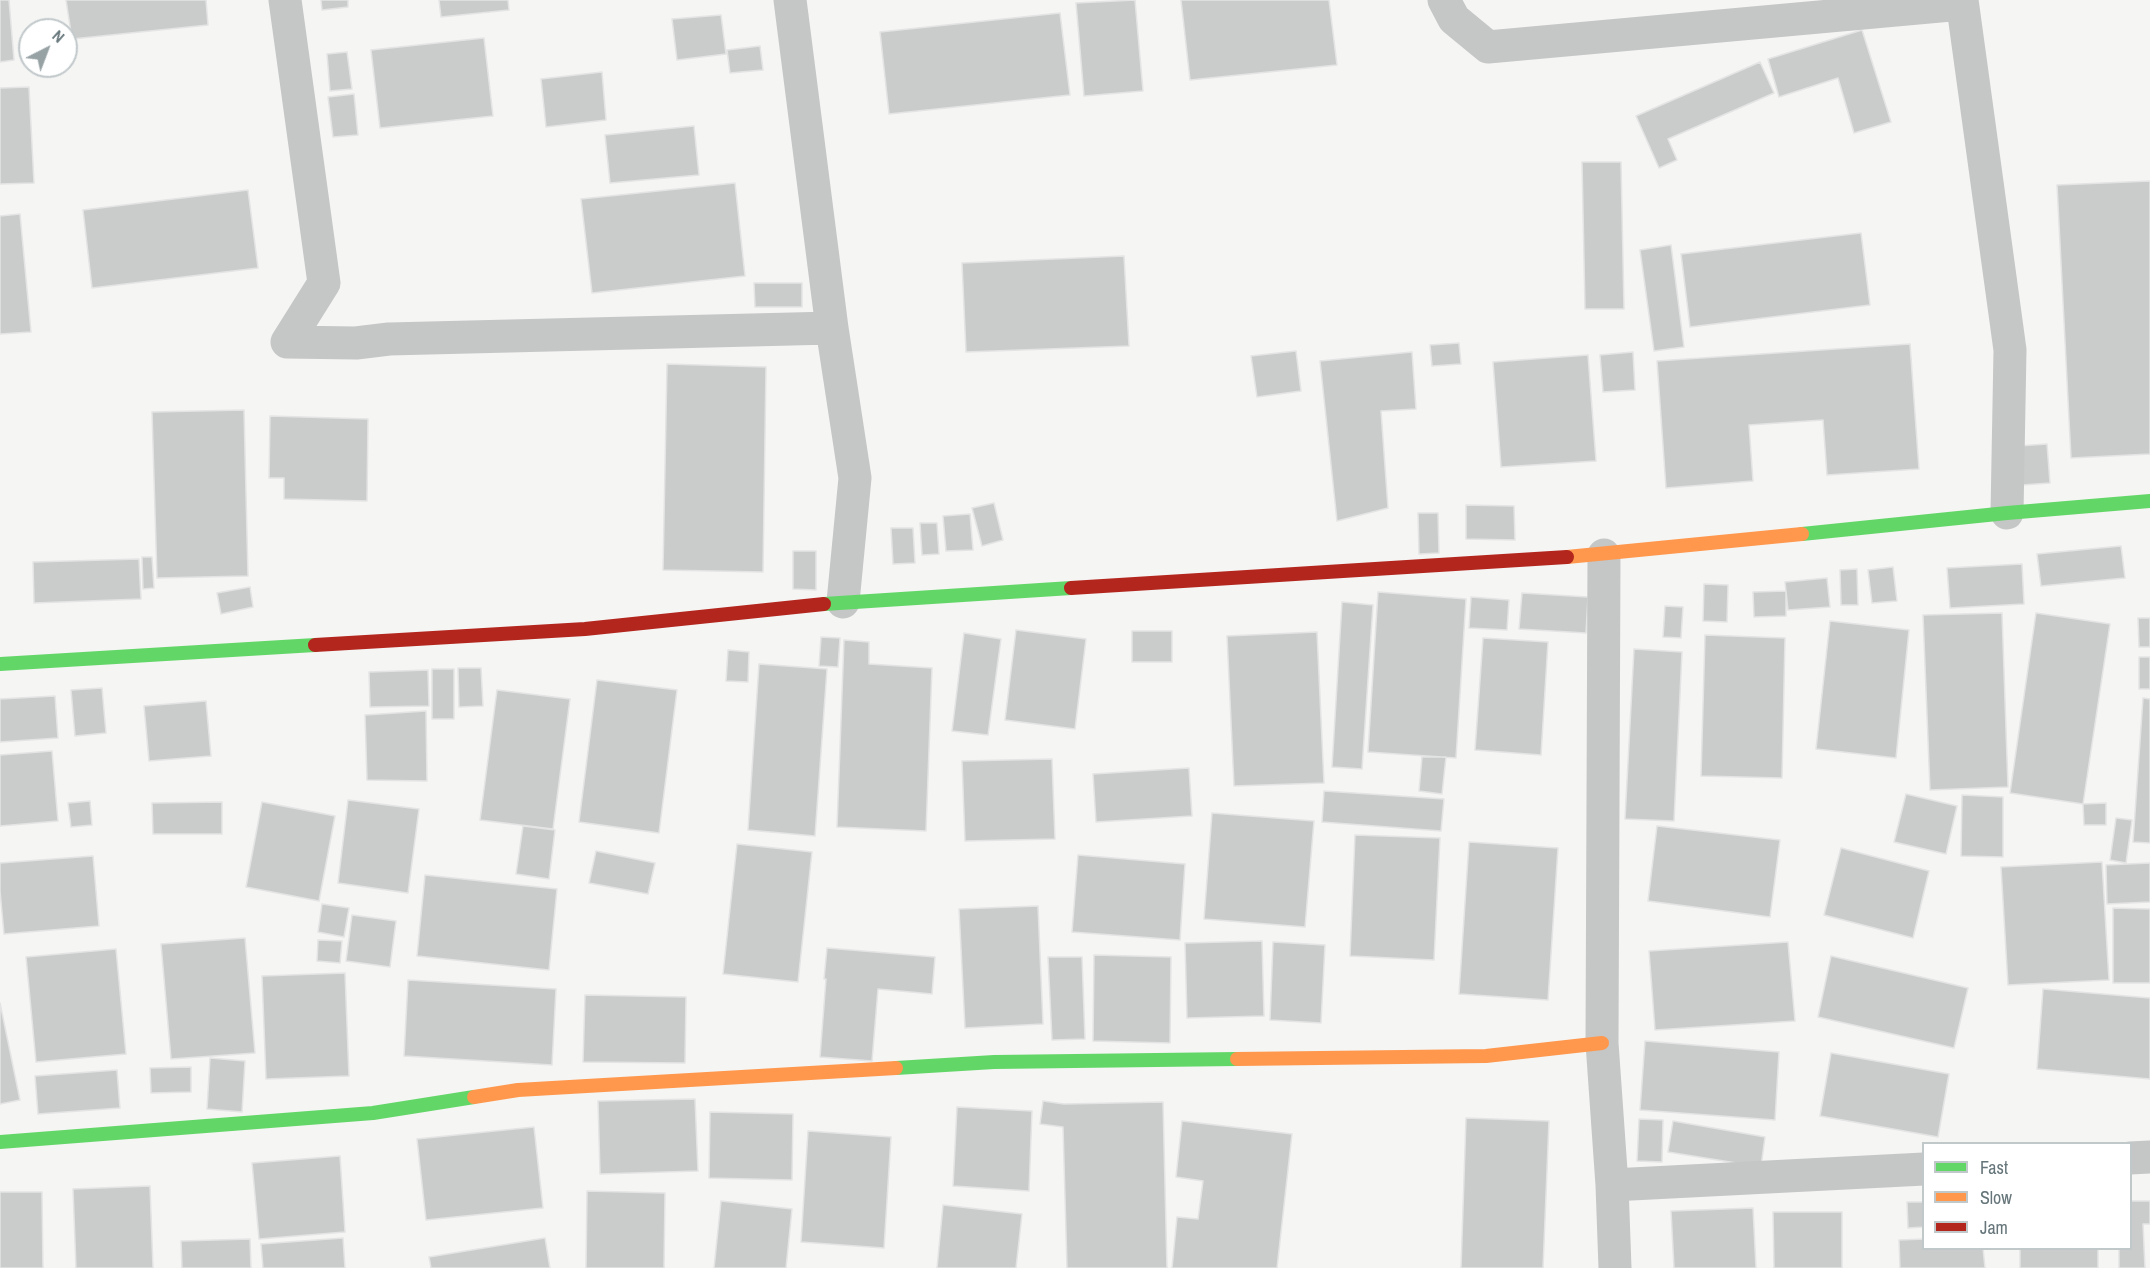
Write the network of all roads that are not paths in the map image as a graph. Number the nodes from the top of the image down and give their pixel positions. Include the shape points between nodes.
1 (285, 0) edge
2 (790, 0) edge
3 (1444, 0) edge
4 (1962, 2) edge
5 (832, 328) junction
6 (2150, 501) edge
7 (2007, 513) junction
8 (1604, 555) junction
9 (843, 602) junction
10 (0, 664) edge
11 (1602, 1043) junction
12 (0, 1142) edge
13 (2150, 1157) edge
14 (2132, 1158) edge
15 (1922, 1169) edge
16 (1612, 1185) junction
17 (1615, 1268) edge

1 - 5 street via 324,283 287,342
2 - 5 street
3 - 4 street via 1454,19 1488,47
4 - 7 street via 2010,350
5 - 9 street via 855,478
6 - 7 street
7 - 8 street
8 - 9 street
8 - 11 street
9 - 10 street via 585,629
11 - 12 street via 1486,1056 993,1062 542,1088 373,1113
11 - 16 street
13 - 14 street
15 - 16 street
16 - 17 street

